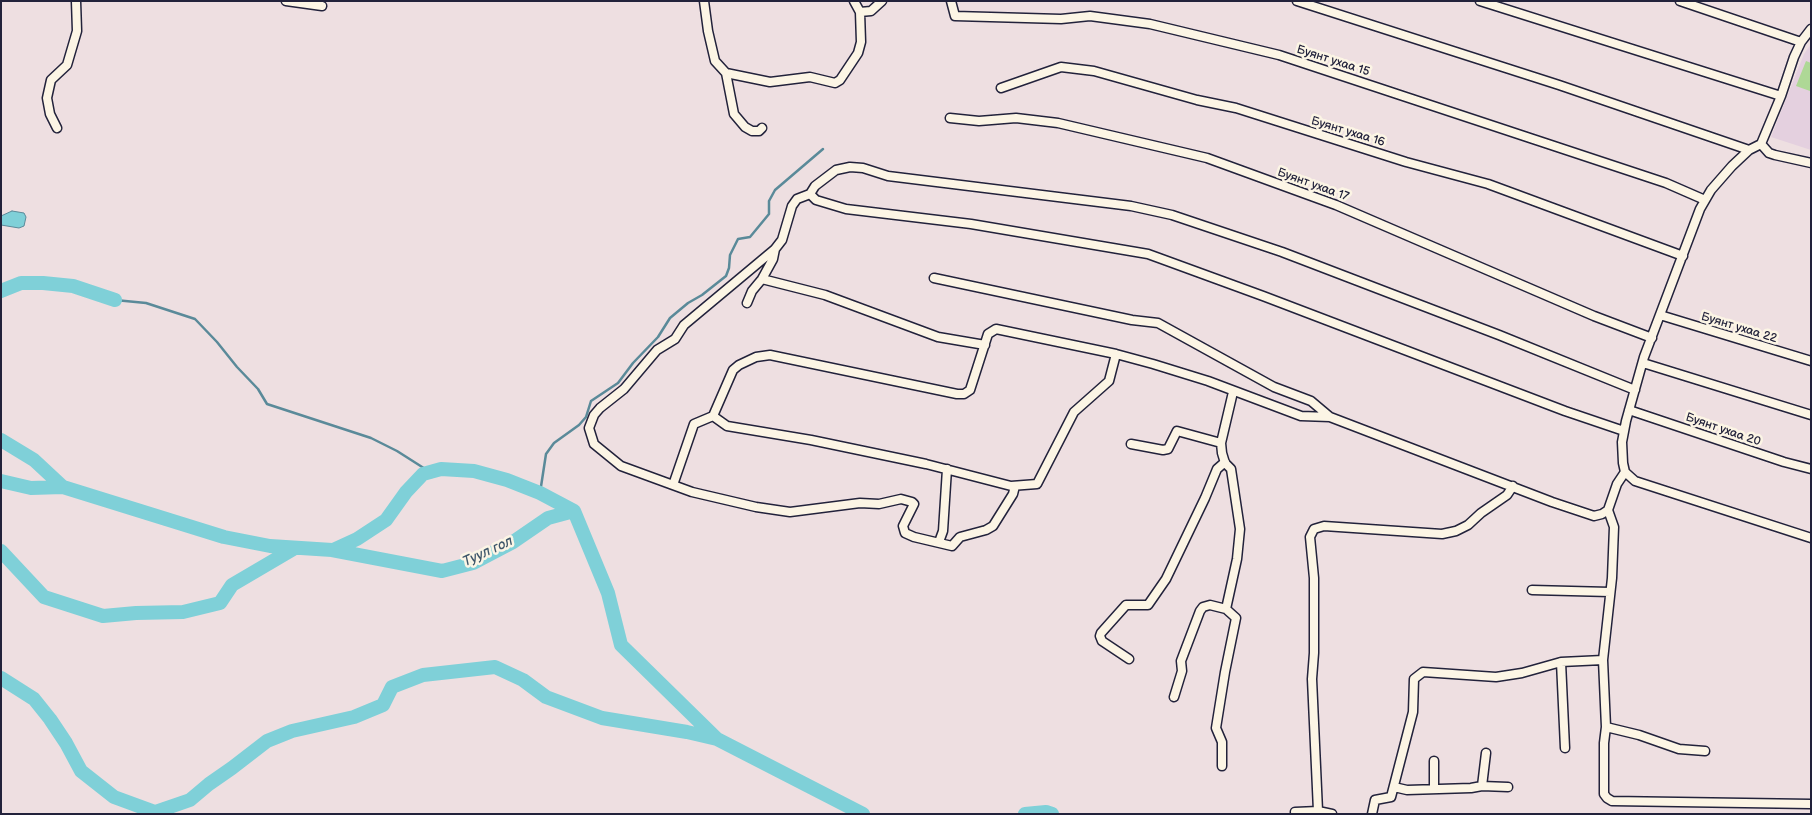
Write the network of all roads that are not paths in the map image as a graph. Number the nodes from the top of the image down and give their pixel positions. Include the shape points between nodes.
1 (76, 1) edge
2 (286, 1) edge
3 (704, 1) edge
4 (854, 1) edge
5 (882, 1) edge
6 (952, 1) edge
7 (1297, 1) edge
8 (1480, 1) edge
9 (1680, 1) edge
10 (322, 6) dead end
11 (860, 12) junction
12 (1811, 29) edge
13 (1801, 42) junction
14 (726, 73) junction
15 (1001, 88) dead end
16 (1781, 96) junction
17 (950, 118) dead end
18 (57, 128) dead end
19 (762, 128) dead end
20 (1761, 144) junction
21 (1749, 150) junction
22 (1811, 163) edge
23 (810, 194) junction
24 (1705, 200) junction
25 (775, 250) junction
26 (1683, 256) junction
27 (934, 278) dead end
28 (762, 279) junction
29 (747, 303) dead end
30 (1660, 315) junction
31 (1652, 338) junction
32 (985, 346) junction
33 (1116, 354) junction
34 (1811, 361) edge
35 (1643, 363) junction
36 (1635, 390) junction
37 (1233, 392) junction
38 (1629, 410) junction
39 (1811, 414) edge
40 (713, 416) junction
41 (1330, 417) junction
42 (1624, 431) junction
43 (1221, 443) junction
44 (1131, 444) dead end
45 (1225, 462) junction
46 (947, 469) junction
47 (1811, 470) edge
48 (1625, 472) junction
49 (672, 485) junction
50 (1015, 486) junction
51 (1513, 486) junction
52 (1608, 510) junction
53 (1811, 538) edge
54 (939, 542) junction
55 (1532, 590) dead end
56 (1610, 592) junction
57 (1226, 609) junction
58 (1129, 658) dead end
59 (1603, 660) junction
60 (1561, 662) junction
61 (1174, 697) dead end
62 (1606, 727) junction
63 (1565, 748) dead end
64 (1705, 751) dead end
65 (1486, 753) dead end
66 (1434, 761) dead end
67 (1222, 766) dead end
68 (1482, 786) junction
69 (1394, 787) junction
70 (1508, 787) dead end
71 (1434, 789) junction
72 (1811, 804) edge
73 (1318, 811) junction
74 (1295, 812) dead end
75 (1332, 814) edge
76 (1372, 814) edge

1 - 18 street via 78,31 67,65 52,80 47,98
2 - 10 street
3 - 14 street via 715,61
4 - 11 street
5 - 11 street via 871,11
6 - 24 street, Буянт ухаа 15 via 955,16 1061,19 1090,16 1150,24 1279,54 1666,183
7 - 21 street
8 - 16 street
9 - 13 street
11 - 14 street via 858,53 836,83 810,77 770,82
12 - 13 street
13 - 16 street
14 - 19 street via 734,114 752,131
15 - 26 street, Буянт ухаа 16 via 1061,67 1094,71 1236,108 1406,162 1488,184
16 - 20 street
17 - 31 street, Буянт ухаа 17 via 980,121 1016,118 1058,123 1207,158 1336,205
20 - 21 street
20 - 22 street via 1775,155
21 - 24 street via 1726,172
23 - 25 street via 797,199 792,206 782,240
23 - 36 street via 836,170 850,166 888,176 1131,206 1172,215 1282,252
23 - 42 street via 816,200 846,209 971,224 1148,254
24 - 26 street
25 - 28 street
25 - 49 street via 684,325 675,339 658,350 624,389 594,415 589,428 594,444 622,466
26 - 30 street
27 - 41 street via 1132,320 1158,322 1274,387 1311,401
28 - 29 street
28 - 32 street via 824,296 938,337
30 - 31 street
30 - 34 street, Буянт ухаа 22
31 - 35 street
32 - 33 street via 988,334 996,330
32 - 40 street via 970,390 964,394 770,355 756,357 733,370
33 - 37 street via 1208,381
33 - 50 street via 1109,381 1074,412 1037,484
35 - 36 street
35 - 39 street
36 - 38 street
37 - 41 street via 1301,416
37 - 43 street
38 - 42 street
38 - 47 street, Буянт ухаа 20
40 - 46 street via 727,426
40 - 49 street via 694,424
41 - 51 street
42 - 48 street
43 - 44 street via 1177,431 1168,448 1163,450
43 - 45 street
45 - 57 street via 1232,469 1240,529
45 - 58 street via 1216,469 1206,498 1166,579 1148,605 1126,604 1101,633 1102,641
46 - 50 street
46 - 54 street via 943,531
48 - 52 street
48 - 53 street via 1635,481
49 - 54 street via 756,507 790,512 902,499 914,504 903,526 905,533
50 - 54 street via 992,526 960,537 952,546
51 - 52 street via 1585,514 1594,516
51 - 73 street via 1507,495 1456,531 1442,534 1324,526 1314,529 1310,537 1314,578 1312,678
52 - 56 street via 1614,527
55 - 56 street
56 - 59 street
57 - 61 street via 1210,605 1200,611 1181,661 1182,671
57 - 67 street via 1236,618 1216,728 1222,742
59 - 60 street
59 - 62 street
60 - 63 street
60 - 69 street via 1496,677 1423,672 1414,680 1412,712
62 - 64 street via 1679,750
62 - 72 street via 1604,794 1612,801
65 - 68 street
66 - 71 street
68 - 70 street
68 - 71 street
69 - 71 street
69 - 76 street via 1391,797 1374,800
73 - 74 street
73 - 75 street

